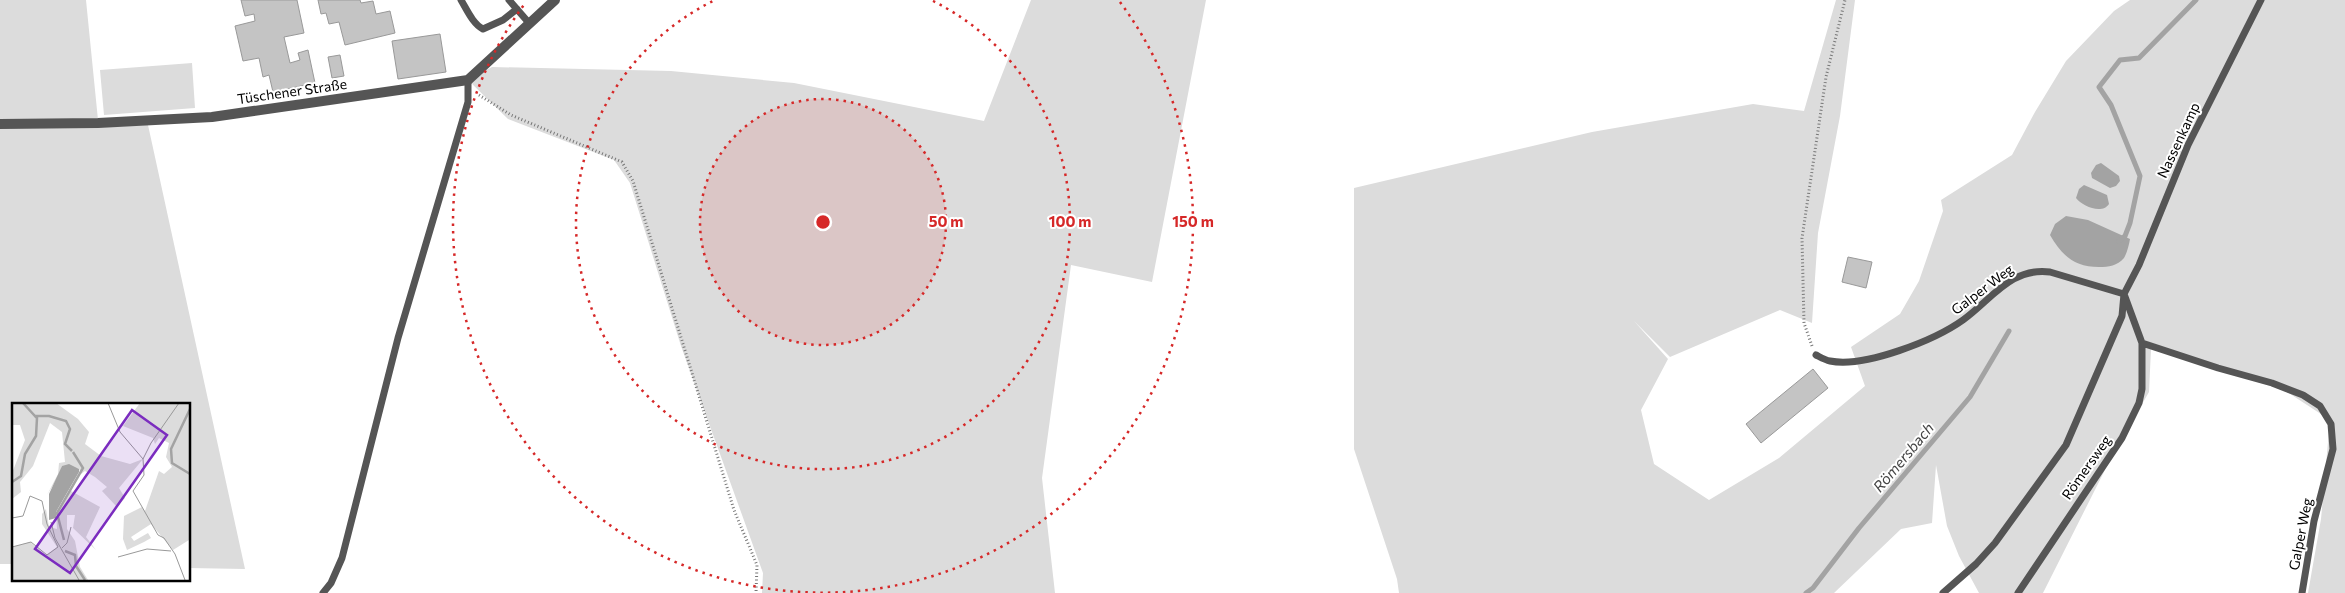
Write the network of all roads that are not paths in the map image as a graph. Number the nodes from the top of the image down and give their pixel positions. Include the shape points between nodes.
1 (461, 0) edge
2 (509, 0) edge
3 (555, 0) edge
4 (2260, 0) edge
5 (517, 9) junction
6 (529, 23) junction
7 (468, 80) junction
8 (0, 124) edge
9 (2124, 294) junction
10 (2142, 343) junction
11 (1816, 355) road end
12 (323, 593) edge
13 (1943, 593) edge
14 (2018, 593) edge
15 (2302, 593) edge

1 - 5 lane via 480,28 484,29
2 - 5 lane
3 - 6 street
4 - 9 lane, Nassenkamp via 2188,145
5 - 6 lane
6 - 7 street
7 - 8 street, Tüschener Straße via 212,117
7 - 12 lane via 468,102 398,338 342,558
9 - 10 lane
9 - 11 lane, Galper Weg via 2050,272 2027,272 2006,284 1951,328 1925,340 1858,360 1829,361
9 - 13 lane via 2122,316 2066,445 1995,544
10 - 14 lane, Römersweg via 2142,389 2134,416
10 - 15 lane, Galper Weg via 2272,383 2303,394 2320,406 2331,424 2333,449 2314,521

